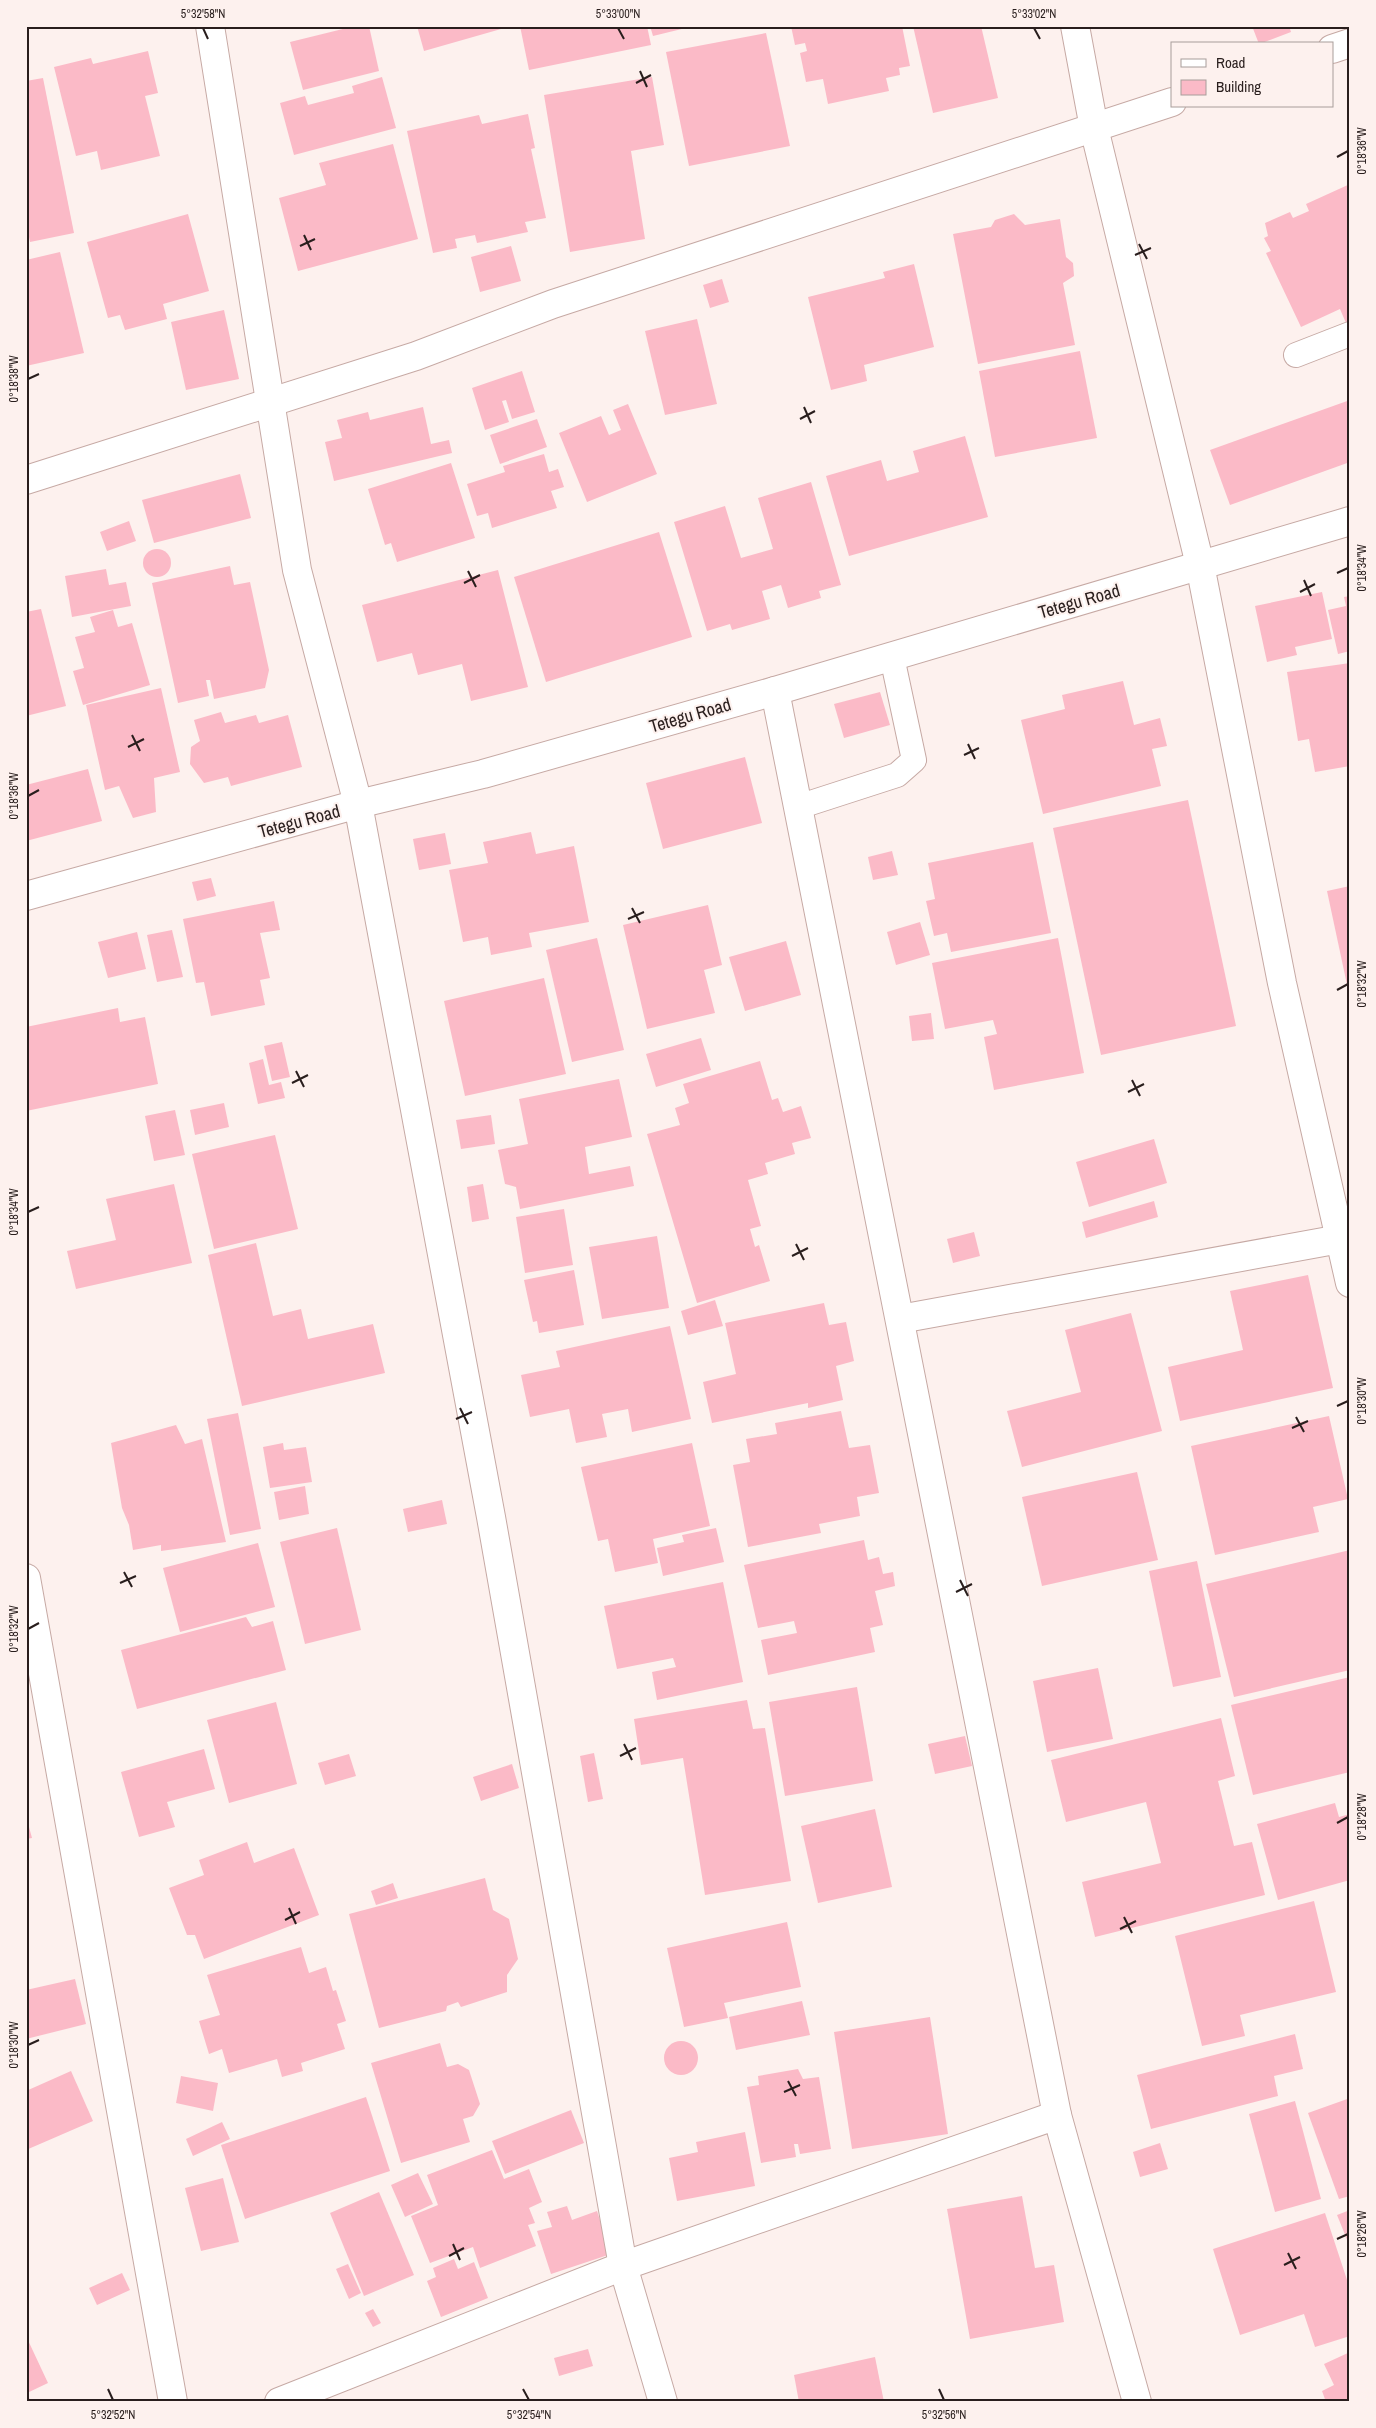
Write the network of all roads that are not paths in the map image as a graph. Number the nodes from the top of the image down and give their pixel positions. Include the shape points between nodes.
1 (210, 26) edge
2 (1075, 26) edge
3 (1350, 43) edge
4 (1334, 48) edge
5 (1171, 102) edge
6 (1094, 128) junction
7 (1350, 334) edge
8 (1296, 355) dead end
9 (270, 401) junction
10 (26, 480) edge
11 (1350, 521) edge
12 (1200, 566) junction
13 (892, 657) junction
14 (775, 691) junction
15 (358, 804) junction
16 (798, 807) junction
17 (26, 896) edge
18 (1340, 1239) junction
19 (1350, 1283) edge
20 (900, 1319) junction
21 (26, 1578) edge
22 (1057, 2115) junction
23 (623, 2266) junction
24 (173, 2402) edge
25 (279, 2402) edge
26 (663, 2402) edge
27 (1137, 2402) edge

1 - 9 street
2 - 6 street
3 - 4 street
5 - 6 street
6 - 9 street via 553,304 416,356
6 - 12 street
7 - 8 lane
9 - 10 street
9 - 15 street via 297,570
11 - 12 street, Tetegu Road
12 - 13 street, Tetegu Road
12 - 18 street via 1282,983
13 - 14 street, Tetegu Road
13 - 16 lane via 914,760 897,775
14 - 15 street, Tetegu Road via 483,774
14 - 16 street
15 - 17 street, Tetegu Road
15 - 23 street via 491,1517
16 - 20 street
18 - 19 street
18 - 20 street
20 - 22 street
21 - 24 street
22 - 23 street
22 - 27 street
23 - 25 street
23 - 26 street

